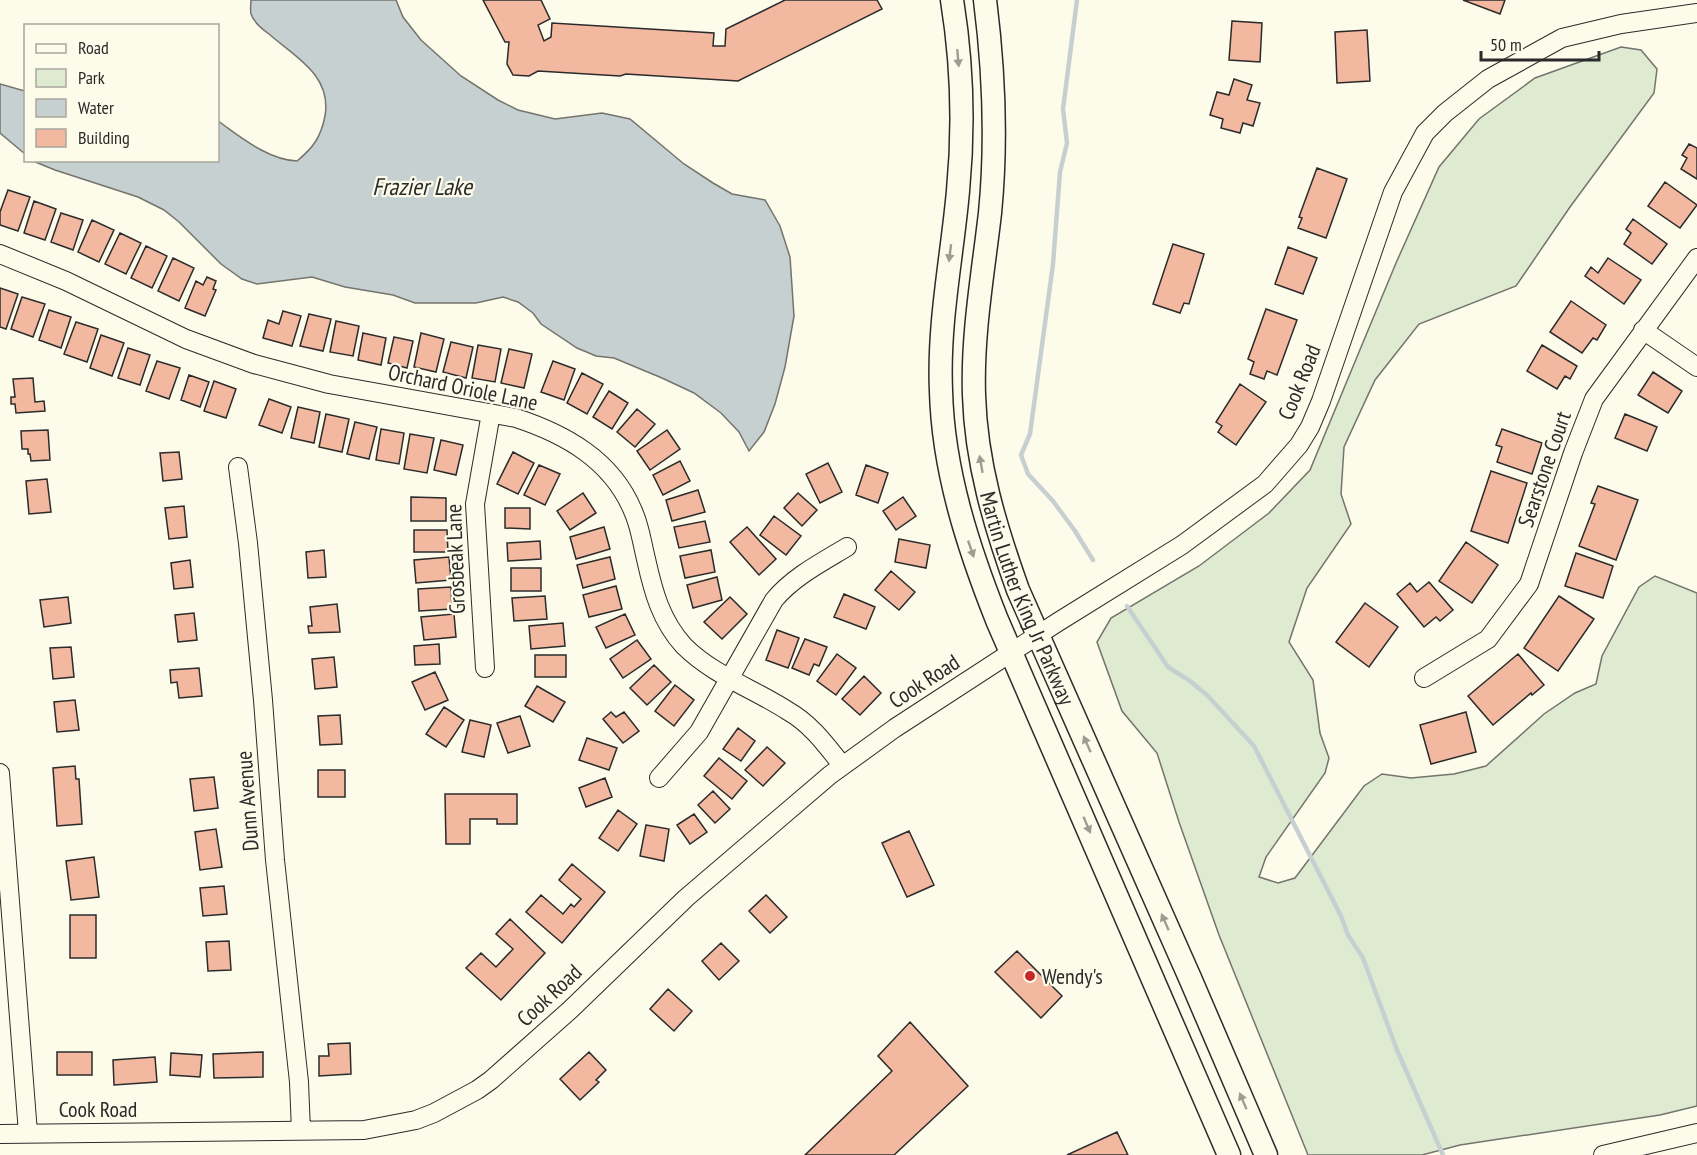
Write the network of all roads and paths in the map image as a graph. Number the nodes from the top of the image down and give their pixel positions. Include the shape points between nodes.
1 (952, 0) edge
2 (985, 0) edge
3 (1697, 13) edge
4 (0, 254) edge
5 (1697, 258) edge
6 (1643, 330) junction
7 (1697, 367) edge
8 (491, 414) junction
9 (238, 467) dead end
10 (847, 547) dead end
11 (1038, 635) junction
12 (1012, 652) junction
13 (485, 668) dead end
14 (730, 678) junction
15 (1424, 678) dead end
16 (842, 765) junction
17 (0, 773) edge
18 (659, 778) dead end
19 (301, 1131) junction
20 (1697, 1132) edge
21 (28, 1133) junction
22 (0, 1134) edge
23 (1229, 1155) edge
24 (1266, 1155) edge
25 (1602, 1155) edge

1 -> 12 main road, Martin Luther King Jr Parkway via 960,83 960,154 944,306 940,392 960,514 984,588
11 -> 2 main road, Martin Luther King Jr Parkway via 999,537 978,446 974,350 990,212 995,126
3 - 11 street, Cook Road via 1621,24 1562,38 1488,79 1445,113 1425,133 1393,192 1321,401 1299,445 1265,484 1182,545
4 - 8 street, Orchard Oriole Lane via 186,339 254,364 329,384
5 - 6 street, Searstone Court
6 - 7 street
6 - 15 street, Searstone Court via 1594,399 1529,584 1488,639
8 - 13 street, Grosbeak Lane via 475,504
8 - 14 street, Orchard Oriole Lane via 535,424 573,442 611,474 633,511 653,591 670,628 706,664
9 - 19 street, Dunn Avenue
10 - 14 street via 774,600
11 - 12 street, Cook Road
24 -> 11 main road, Martin Luther King Jr Parkway
12 - 16 street, Cook Road
12 -> 23 main road, Martin Luther King Jr Parkway
14 - 16 street, Orchard Oriole Lane via 799,718
14 - 18 street via 699,732
16 - 19 street, Cook Road via 686,898 570,1010 477,1090 434,1113 398,1125
17 - 21 street
19 - 21 street, Cook Road
20 - 25 street
21 - 22 street, Cook Road

